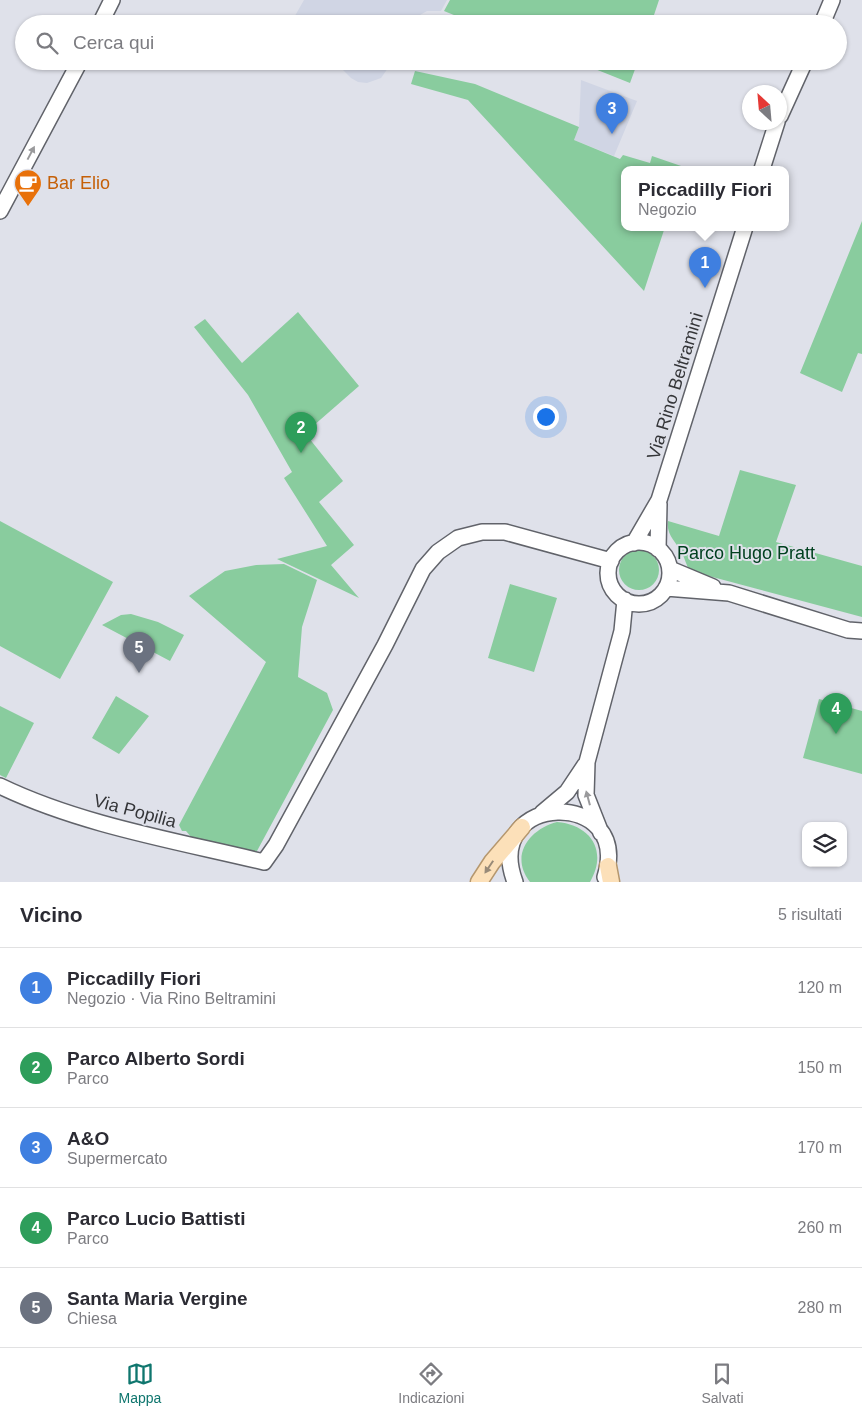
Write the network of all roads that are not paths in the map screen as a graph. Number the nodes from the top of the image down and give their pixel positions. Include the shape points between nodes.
1 (112, 0) edge
2 (832, 0) edge
3 (104, 15) edge
4 (826, 15) edge
5 (75, 70) edge
6 (800, 70) edge
7 (787, 100) edge
8 (774, 130) edge
9 (763, 166) edge
10 (0, 211) edge
11 (744, 231) edge
12 (659, 500) junction
13 (634, 543) junction
14 (658, 549) junction
15 (611, 561) junction
16 (670, 569) junction
17 (666, 588) junction
18 (729, 594) junction
19 (632, 602) junction
20 (862, 631) edge
21 (586, 762) junction
22 (0, 786) edge
23 (540, 814) junction
24 (522, 827) junction
25 (601, 833) junction
26 (610, 874) edge
27 (479, 882) edge
28 (515, 882) edge
29 (603, 882) edge

1 - 3 street
2 - 4 street
10 -> 5 street
6 - 7 street
8 - 9 street
11 - 12 street, Via Rino Beltramini
12 - 13 street, Via Rino Beltramini
12 - 14 street, Via Rino Beltramini
13 - 14 street via 648,543
13 - 15 street via 620,550
14 - 16 street
15 - 19 street via 609,580 613,589
15 - 22 street, Via Popilia via 505,532 482,532 458,538 438,552 423,569 366,680 264,862 56,809
16 - 17 street
16 - 18 street
17 - 18 street
17 - 19 street via 653,601
18 - 20 street via 848,630
19 - 21 street
21 - 23 street via 577,781
25 -> 21 street via 586,795
23 - 24 street
23 - 25 street via 573,812
24 -> 27 main road
24 - 28 street via 511,853
25 - 26 street
26 - 29 street

